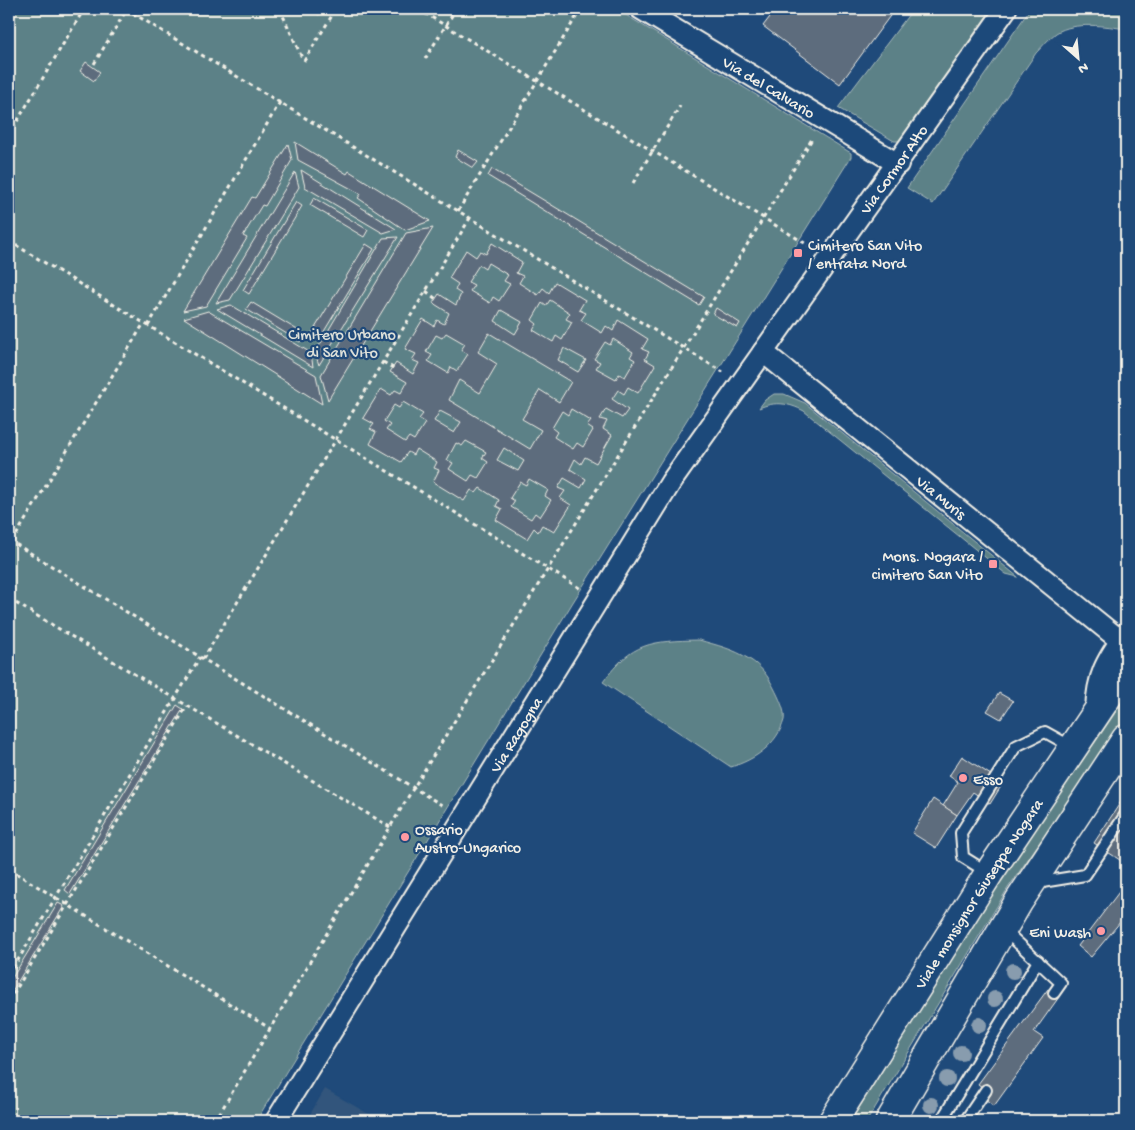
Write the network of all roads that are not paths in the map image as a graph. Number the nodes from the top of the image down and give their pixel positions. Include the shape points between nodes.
1 (641, 9) edge
2 (1006, 9) edge
3 (898, 164) junction
4 (763, 352) junction
5 (1124, 637) edge
6 (1126, 668) edge
7 (1096, 711) junction
8 (1126, 739) edge
9 (1072, 748) junction
10 (1126, 814) edge
11 (989, 873) junction
12 (1030, 884) junction
13 (1003, 929) junction
14 (1038, 961) junction
15 (1054, 993) dead end
16 (986, 1090) dead end
17 (276, 1121) edge
18 (833, 1121) edge
19 (890, 1121) edge
20 (941, 1121) edge
21 (965, 1121) edge

1 - 3 street, Via del Calvario
2 - 3 street, Via Cormor Alto
3 - 4 street, Via Cormor Alto
4 - 5 street, Via Muris
4 - 17 street, Via Ragogna via 671,482
5 - 7 street, Via Muris via 1102,668 1096,688
6 - 7 main road, Viale monsignor Giuseppe Nogara
7 - 9 main road, Viale monsignor Giuseppe Nogara
8 - 12 main road
9 - 11 main road, Viale monsignor Giuseppe Nogara
9 - 11 lane via 1046,732 1016,746 961,833 963,857
10 - 12 lane via 1085,875
11 - 18 main road, Viale monsignor Giuseppe Nogara
12 - 13 main road
13 - 14 lane
13 - 19 main road
14 - 15 lane via 1061,982
14 - 20 lane
16 - 21 lane

